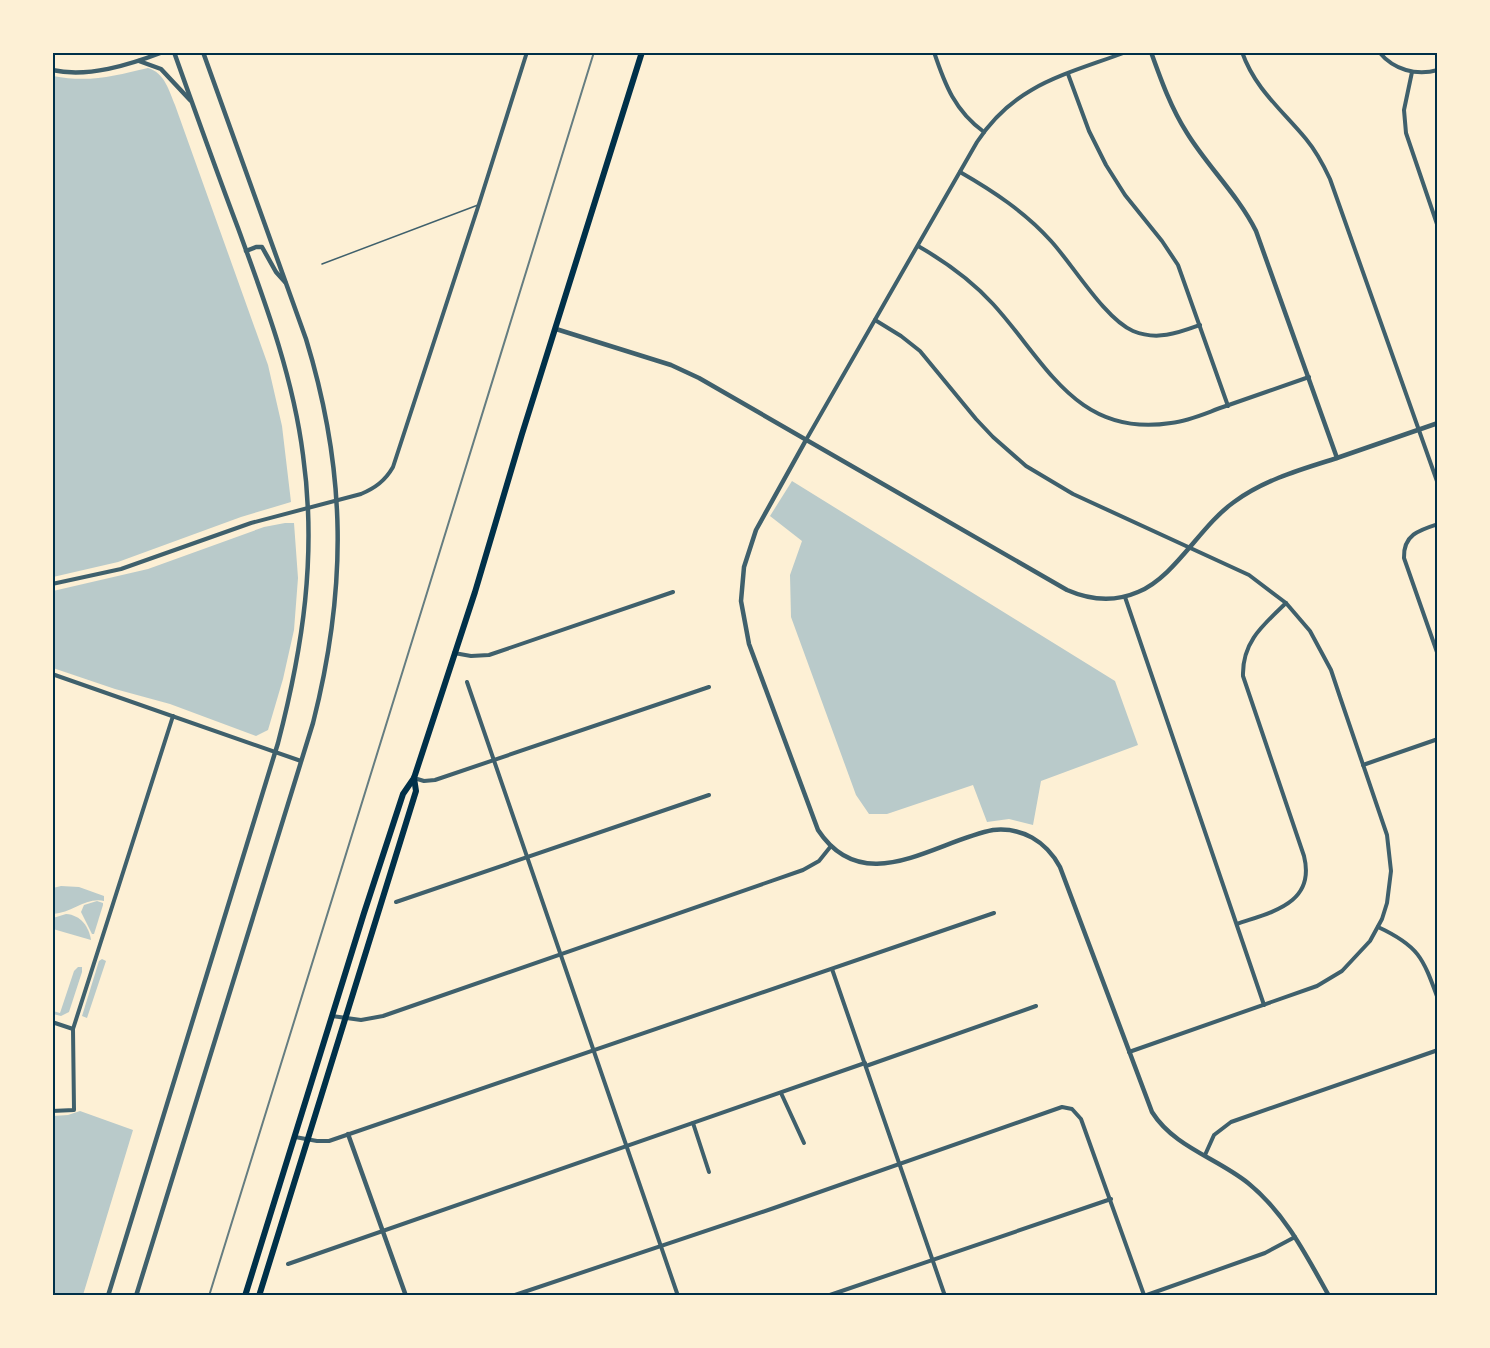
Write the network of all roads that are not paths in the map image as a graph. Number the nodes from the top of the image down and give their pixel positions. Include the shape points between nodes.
1 (163, 52) edge
2 (174, 52) edge
3 (203, 52) edge
4 (527, 52) edge
5 (642, 52) edge
6 (934, 52) edge
7 (1126, 52) edge
8 (1151, 52) edge
9 (1242, 52) edge
10 (1380, 52) edge
11 (139, 61) junction
12 (52, 70) edge
13 (1437, 70) edge
14 (1412, 72) junction
15 (1068, 74) junction
16 (192, 101) junction
17 (984, 132) junction
18 (960, 172) junction
19 (479, 204) junction
20 (1437, 227) edge
21 (918, 246) junction
22 (246, 251) junction
23 (322, 264) dead end
24 (287, 284) junction
25 (875, 320) junction
26 (1200, 324) junction
27 (556, 329) junction
28 (1309, 377) junction
29 (1228, 406) junction
30 (1437, 423) edge
31 (1418, 430) junction
32 (806, 440) junction
33 (1336, 458) junction
34 (1437, 484) edge
35 (337, 501) junction
36 (308, 508) junction
37 (1437, 524) edge
38 (1189, 546) junction
39 (52, 584) edge
40 (673, 592) dead end
41 (1125, 597) junction
42 (1286, 603) junction
43 (453, 653) junction
44 (1437, 655) edge
45 (52, 675) edge
46 (467, 682) dead end
47 (709, 687) dead end
48 (173, 716) junction
49 (1437, 739) edge
50 (275, 753) junction
51 (495, 760) junction
52 (302, 761) junction
53 (1363, 765) junction
54 (414, 778) junction
55 (709, 795) dead end
56 (831, 846) junction
57 (527, 857) junction
58 (396, 902) dead end
59 (994, 913) dead end
60 (1237, 924) junction
61 (1378, 927) junction
62 (561, 954) junction
63 (832, 969) junction
64 (1437, 999) edge
65 (1264, 1005) junction
66 (1036, 1006) dead end
67 (333, 1016) junction
68 (345, 1018) junction
69 (52, 1022) edge
70 (73, 1029) junction
71 (1437, 1050) edge
72 (594, 1051) junction
73 (1128, 1052) junction
74 (865, 1065) junction
75 (781, 1093) junction
76 (52, 1111) edge
77 (693, 1123) junction
78 (348, 1134) junction
79 (295, 1137) junction
80 (308, 1140) junction
81 (804, 1143) dead end
82 (626, 1147) junction
83 (1205, 1155) junction
84 (899, 1163) junction
85 (709, 1172) dead end
86 (1111, 1199) junction
87 (383, 1232) junction
88 (1296, 1237) junction
89 (660, 1245) junction
90 (932, 1260) junction
91 (288, 1264) dead end
92 (1144, 1295) edge
93 (108, 1296) edge
94 (136, 1296) edge
95 (245, 1296) edge
96 (260, 1296) edge
97 (406, 1296) edge
98 (512, 1296) edge
99 (678, 1296) edge
100 (827, 1296) edge
101 (945, 1296) edge
102 (1329, 1296) edge

1 - 11 street
2 - 16 street
3 - 24 street
4 - 19 street
5 - 27 main road
6 - 17 street via 954,103
7 - 15 street
8 - 28 street via 1181,124 1241,204 1256,231
9 - 31 street via 1263,92 1307,141 1330,179
10 - 14 street via 1392,64
11 - 12 street via 82,73
11 - 16 street via 161,69
13 - 14 street
14 - 20 street via 1404,110 1406,133
15 - 17 street via 1020,96
15 - 26 street via 1106,165 1173,258
16 - 22 street
17 - 18 street
18 - 21 street
18 - 26 street via 1002,198 1039,229 1110,315 1125,327 1155,336 1175,334
19 - 23 lane
19 - 35 street via 393,467 373,489
21 - 25 street
21 - 29 street via 980,291 1058,384 1095,412 1125,422 1161,425
22 - 24 street via 262,247
22 - 36 street via 292,393
24 - 35 street via 320,391
25 - 32 street
25 - 38 street via 920,351 993,437 1026,466 1073,494
26 - 29 street
27 - 32 street via 683,370
27 - 43 main road
28 - 29 street
28 - 33 street
30 - 31 street
31 - 33 street
31 - 34 street
32 - 41 street via 1067,590 1095,598
32 - 56 street via 750,543 742,578 741,609 749,644 815,824
33 - 38 street via 1249,491 1214,519
35 - 36 street
35 - 52 street via 334,616 324,680
36 - 39 street via 251,523 121,569
36 - 50 street via 304,622
37 - 44 street via 1411,535 1404,551
38 - 41 street via 1156,582
38 - 42 street via 1249,575
40 - 43 street via 489,655
41 - 60 street
42 - 53 street via 1310,632 1331,670
42 - 60 street via 1253,636 1243,676 1304,856 1305,876 1299,894 1289,903
43 - 54 main road
45 - 48 street
46 - 51 street
47 - 51 street
48 - 50 street
48 - 70 street
49 - 53 street
50 - 52 street
50 - 93 street
51 - 54 street via 435,780
51 - 57 street
52 - 94 street
53 - 61 street via 1391,857 1390,887
54 - 67 main road via 403,794
54 - 68 main road via 416,791
55 - 57 street
56 - 62 street via 819,861 804,870
56 - 73 street via 854,860 881,864 899,862 993,830 1018,831 1040,842 1060,867
57 - 58 street
57 - 62 street
59 - 63 street
60 - 65 street
61 - 64 street via 1404,940 1418,953
61 - 65 street via 1364,949 1342,971 1317,986
62 - 68 street via 383,1016
62 - 72 street
63 - 72 street
63 - 74 street
65 - 73 street
66 - 74 street
67 - 68 street
67 - 79 main road
68 - 80 main road
69 - 70 street
70 - 76 street via 74,1110
71 - 83 street via 1231,1122 1214,1135
72 - 78 street
72 - 82 street
73 - 83 street via 1157,1120 1171,1134
74 - 75 street
74 - 84 street
75 - 77 street
75 - 81 street
77 - 82 street
77 - 85 street
78 - 80 street via 329,1141
78 - 87 street
79 - 80 street
79 - 95 main road
80 - 96 main road
82 - 87 street
82 - 89 street
83 - 88 street via 1248,1183
84 - 86 street via 1058,1107 1072,1109 1081,1119
84 - 89 street
84 - 90 street
86 - 90 street
86 - 92 street
87 - 91 street
87 - 97 street
88 - 92 street via 1265,1253
88 - 102 street
89 - 98 street
89 - 99 street
90 - 100 street
90 - 101 street

